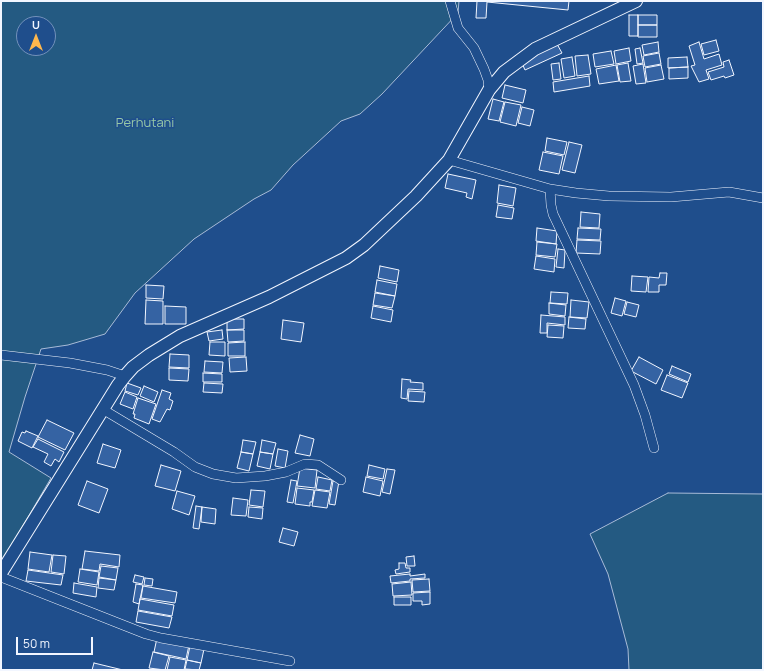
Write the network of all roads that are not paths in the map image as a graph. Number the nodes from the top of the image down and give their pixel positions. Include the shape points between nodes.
1 (636, 1) edge
2 (448, 2) edge
3 (489, 90) junction
4 (449, 160) junction
5 (550, 189) junction
6 (763, 198) edge
7 (1, 355) edge
8 (125, 376) junction
9 (104, 410) junction
10 (654, 448) dead end
11 (341, 480) dead end
12 (1, 573) edge
13 (1, 577) edge
14 (290, 661) dead end

1 - 3 street via 535,49 504,72
2 - 3 street via 458,28 474,48 484,69
3 - 4 street
4 - 5 street
4 - 8 street via 377,234 346,258 269,297 180,336 148,355
5 - 6 street via 610,196 671,197 729,192
5 - 10 street via 553,214 634,385
7 - 8 street via 70,363
8 - 9 street
9 - 11 street via 195,466 213,474 236,478 265,476 286,472 305,464 318,465
9 - 12 street
13 - 14 street via 146,634

